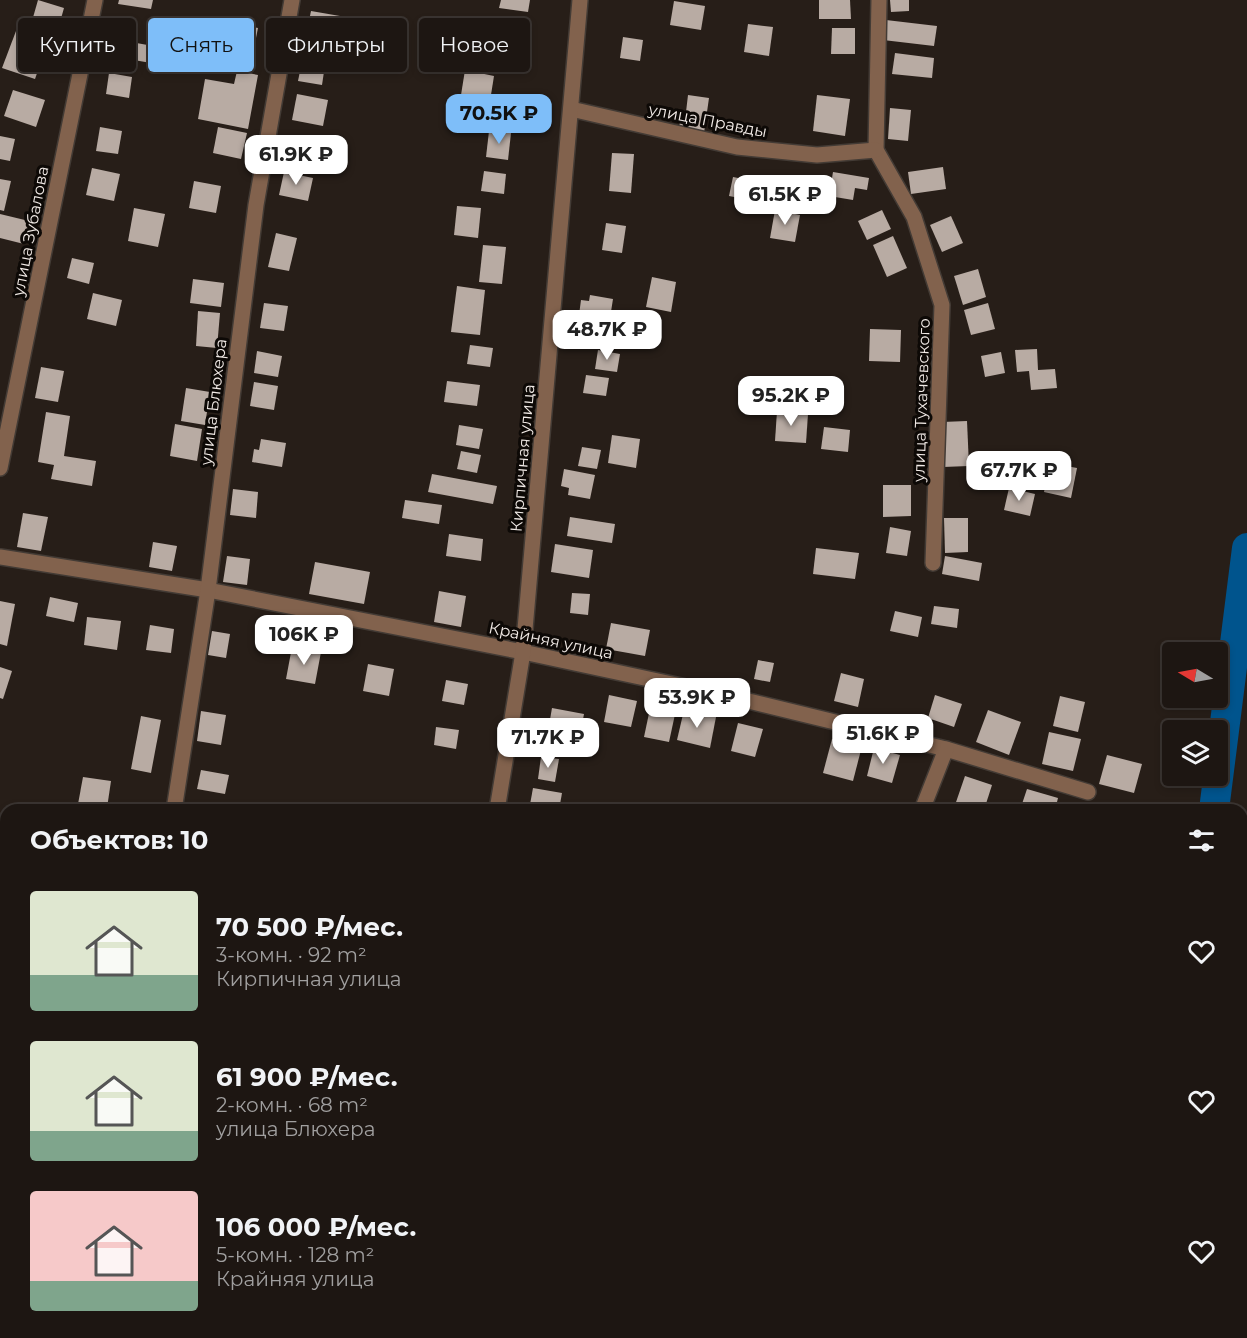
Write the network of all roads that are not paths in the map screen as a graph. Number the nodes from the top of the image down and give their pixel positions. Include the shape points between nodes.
1 (95, 0) edge
2 (292, 0) edge
3 (580, 0) edge
4 (879, 0) edge
5 (571, 109) junction
6 (876, 150) junction
7 (0, 468) edge
8 (0, 557) edge
9 (933, 563) dead end
10 (208, 590) junction
11 (523, 652) junction
12 (946, 749) junction
13 (1088, 792) dead end
14 (175, 804) edge
15 (498, 804) edge
16 (924, 804) edge

1 - 7 street, улица Зубалова
2 - 10 street, улица Блюхера via 256,205
3 - 5 street, Кирпичная улица
4 - 6 street
5 - 6 street, улица Правды via 737,147 818,155
5 - 11 street, Кирпичная улица
6 - 9 street, улица Тухачевского via 914,217 942,305
8 - 10 street, Крайняя улица
10 - 11 street, Крайняя улица
10 - 14 street, улица Блюхера
11 - 12 street, Крайняя улица
11 - 15 street, Кирпичная улица
12 - 13 street, Крайняя улица
12 - 16 street

